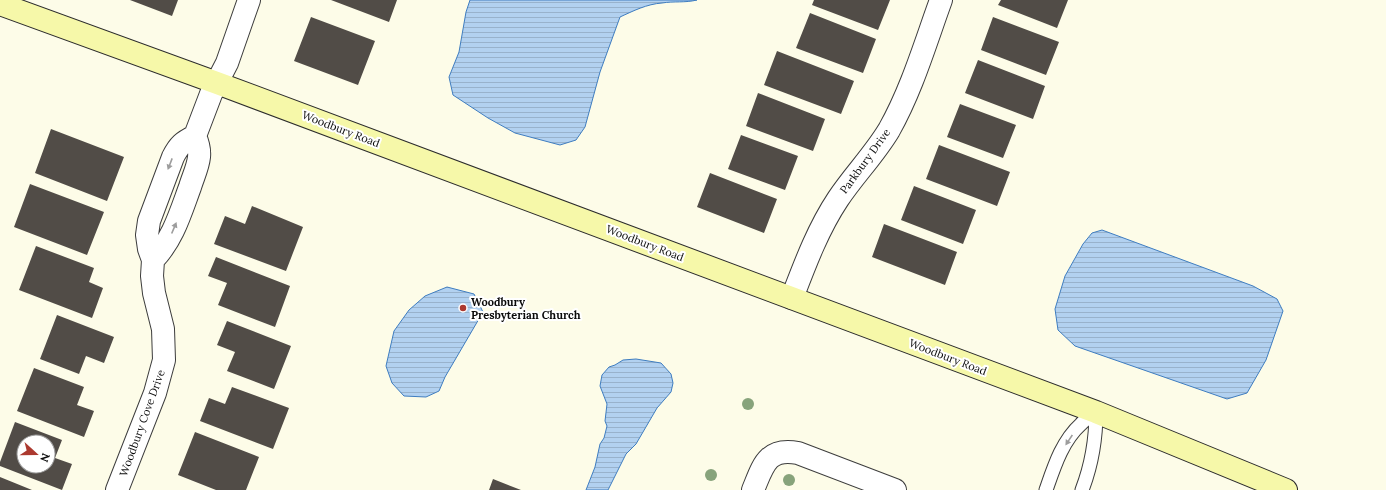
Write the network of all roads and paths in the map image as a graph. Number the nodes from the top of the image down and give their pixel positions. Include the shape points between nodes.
1 (250, 0) edge
2 (941, 0) edge
3 (0, 4) edge
4 (217, 82) junction
5 (792, 298) junction
6 (1096, 412) junction
7 (117, 490) edge
8 (753, 490) edge
9 (895, 490) edge
10 (1046, 490) edge
11 (1082, 490) edge
12 (1286, 490) edge

1 - 4 street, Woodbury Cove Drive via 227,63
2 - 5 street, Parkbury Drive via 901,106 884,137 838,199 824,223
3 - 4 street, Woodbury Road
4 - 5 street, Woodbury Road
4 - 7 street, Woodbury Cove Drive via 195,136 178,148 173,157 149,221 147,235 153,260 154,293 163,329 164,360 155,393
5 - 6 street, Woodbury Road
6 -> 10 lane via 1080,424 1067,441
6 - 11 lane via 1094,451
6 - 12 street, Woodbury Road
8 - 9 street via 764,464 771,456 789,451

